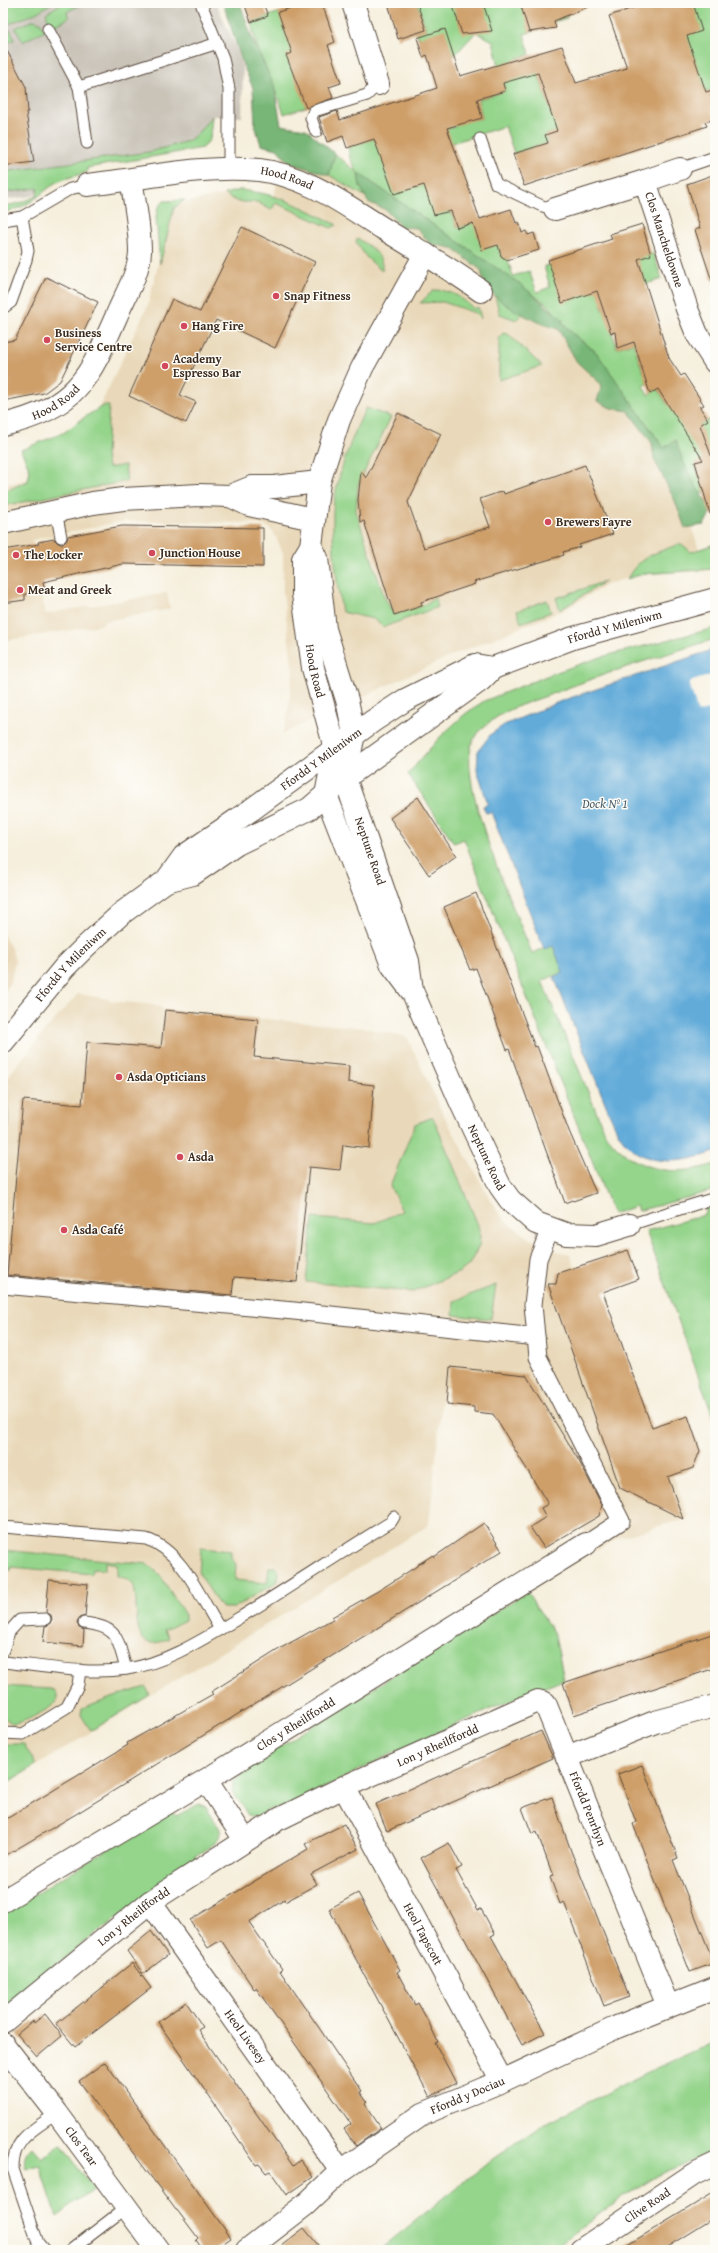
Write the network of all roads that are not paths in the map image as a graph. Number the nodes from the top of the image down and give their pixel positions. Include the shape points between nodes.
1 (353, 3) edge
2 (202, 6) dead end
3 (48, 29) dead end
4 (218, 43) junction
5 (378, 84) joint
6 (79, 87) junction
7 (316, 132) dead end
8 (480, 139) dead end
9 (87, 143) dead end
10 (715, 157) edge
11 (229, 168) junction
12 (680, 169) joint
13 (131, 180) junction
14 (645, 180) junction
15 (87, 185) joint
16 (555, 209) joint
17 (22, 217) junction
18 (3, 220) edge
19 (425, 254) junction
20 (480, 291) dead end
21 (3, 308) edge
22 (715, 362) edge
23 (3, 425) edge
24 (319, 482) junction
25 (230, 496) junction
26 (56, 511) junction
27 (313, 518) junction
28 (3, 523) edge
29 (61, 537) dead end
30 (311, 546) junction
31 (715, 599) edge
32 (493, 668) junction
33 (354, 734) junction
34 (336, 748) junction
35 (345, 778) junction
36 (326, 795) junction
37 (166, 881) junction
38 (413, 993) junction
39 (3, 1042) edge
40 (715, 1198) edge
41 (629, 1225) joint
42 (550, 1229) junction
43 (3, 1285) edge
44 (536, 1337) junction
45 (394, 1517) dead end
46 (3, 1527) edge
47 (586, 1544) joint
48 (45, 1619) dead end
49 (84, 1623) dead end
50 (220, 1629) junction
51 (3, 1650) edge
52 (3, 1662) edge
53 (126, 1669) junction
54 (80, 1670) junction
55 (715, 1706) edge
56 (3, 1733) edge
57 (567, 1757) junction
58 (206, 1780) junction
59 (344, 1787) junction
60 (245, 1840) junction
61 (5, 1895) edge
62 (150, 1902) junction
63 (715, 1988) edge
64 (668, 2006) junction
65 (3, 2022) edge
66 (3, 2044) edge
67 (502, 2081) junction
68 (57, 2113) junction
69 (715, 2164) edge
70 (341, 2171) junction
71 (127, 2207) junction
72 (44, 2250) edge
73 (70, 2250) edge
74 (158, 2250) edge
75 (247, 2250) edge
76 (581, 2250) edge

1 - 5 street
2 - 4 lane
3 - 6 lane
4 - 6 lane
4 - 11 lane via 229,89
5 - 7 lane via 367,95 314,111 311,118
6 - 9 lane
8 - 16 lane via 496,184 542,206
10 - 12 lane
11 - 13 street, Hood Road
11 - 19 street, Hood Road via 260,170 300,180 328,194
12 - 14 street
13 - 15 street, Hood Road
13 - 23 street, Hood Road via 140,253 133,280 98,356 79,386 63,401 36,416
14 - 16 street, Clos Mancheldowne
14 - 22 street, Clos Mancheldowne via 687,309 697,334
15 - 17 lane via 70,189
17 - 18 lane
17 - 21 lane via 28,251 11,302
19 - 20 street, Hood Road
19 - 24 street, Hood Road via 349,396
24 - 25 street via 252,487
24 - 27 street, Hood Road
25 - 26 street via 140,497
25 - 27 street via 249,505
26 - 28 street
26 - 29 lane
27 - 30 street, Hood Road
30 - 33 street, Hood Road via 317,558 325,629 347,700
30 - 34 street, Hood Road via 303,559 305,608 314,668
31 - 32 street, Ffordd Y Mileniwm via 573,638
32 - 33 street, Ffordd Y Mileniwm via 475,665 405,700
32 - 35 street, Ffordd Y Mileniwm via 481,680
33 - 34 street, Ffordd Y Mileniwm
33 - 35 street, Hood Road
34 - 36 street, Hood Road
34 - 37 street, Ffordd Y Mileniwm via 184,856
35 - 36 street, Ffordd Y Mileniwm
35 - 38 street, Neptune Road via 408,962
36 - 37 street, Ffordd Y Mileniwm via 297,816 237,844 193,874
36 - 38 street, Neptune Road via 392,965
37 - 39 street, Ffordd Y Mileniwm via 122,914 85,947 64,968
38 - 42 street, Neptune Road via 500,1186 521,1211 536,1223
40 - 41 lane
41 - 42 street, Neptune Road via 596,1235 566,1234
42 - 44 street via 538,1259 533,1305
43 - 44 street via 294,1311
44 - 47 street via 538,1357 621,1521
45 - 50 lane via 391,1522
46 - 50 lane via 146,1539 156,1542 167,1549 181,1565
47 - 58 street, Clos y Rheilffordd
48 - 51 lane via 20,1620 9,1632
49 - 53 lane via 108,1628 116,1636
50 - 53 lane via 160,1660
52 - 54 lane
53 - 54 lane via 103,1672
54 - 56 lane via 78,1685 67,1707 22,1734
55 - 57 street, Ffordd Penrhyn via 655,1722
57 - 59 street, Lon y Rheilffordd via 545,1704 538,1701
57 - 64 street, Ffordd Penrhyn
58 - 60 street
58 - 61 street, Clos y Rheilffordd
59 - 60 street, Lon y Rheilffordd via 276,1821
59 - 67 street, Heol Tapscott
60 - 62 street, Lon y Rheilffordd
62 - 65 street, Lon y Rheilffordd
62 - 70 street, Heol Livesey
63 - 64 street, Ffordd y Dociau
64 - 67 street, Ffordd y Dociau via 572,2046
66 - 68 street, Clos Tear
67 - 70 street, Ffordd y Dociau via 423,2114
68 - 71 street, Clos Tear
68 - 72 lane via 18,2144 13,2160 13,2169 38,2243
69 - 76 street, Clive Road via 694,2174
70 - 75 street, Ffordd y Dociau via 305,2205
71 - 73 lane
71 - 74 street, Clos Tear

